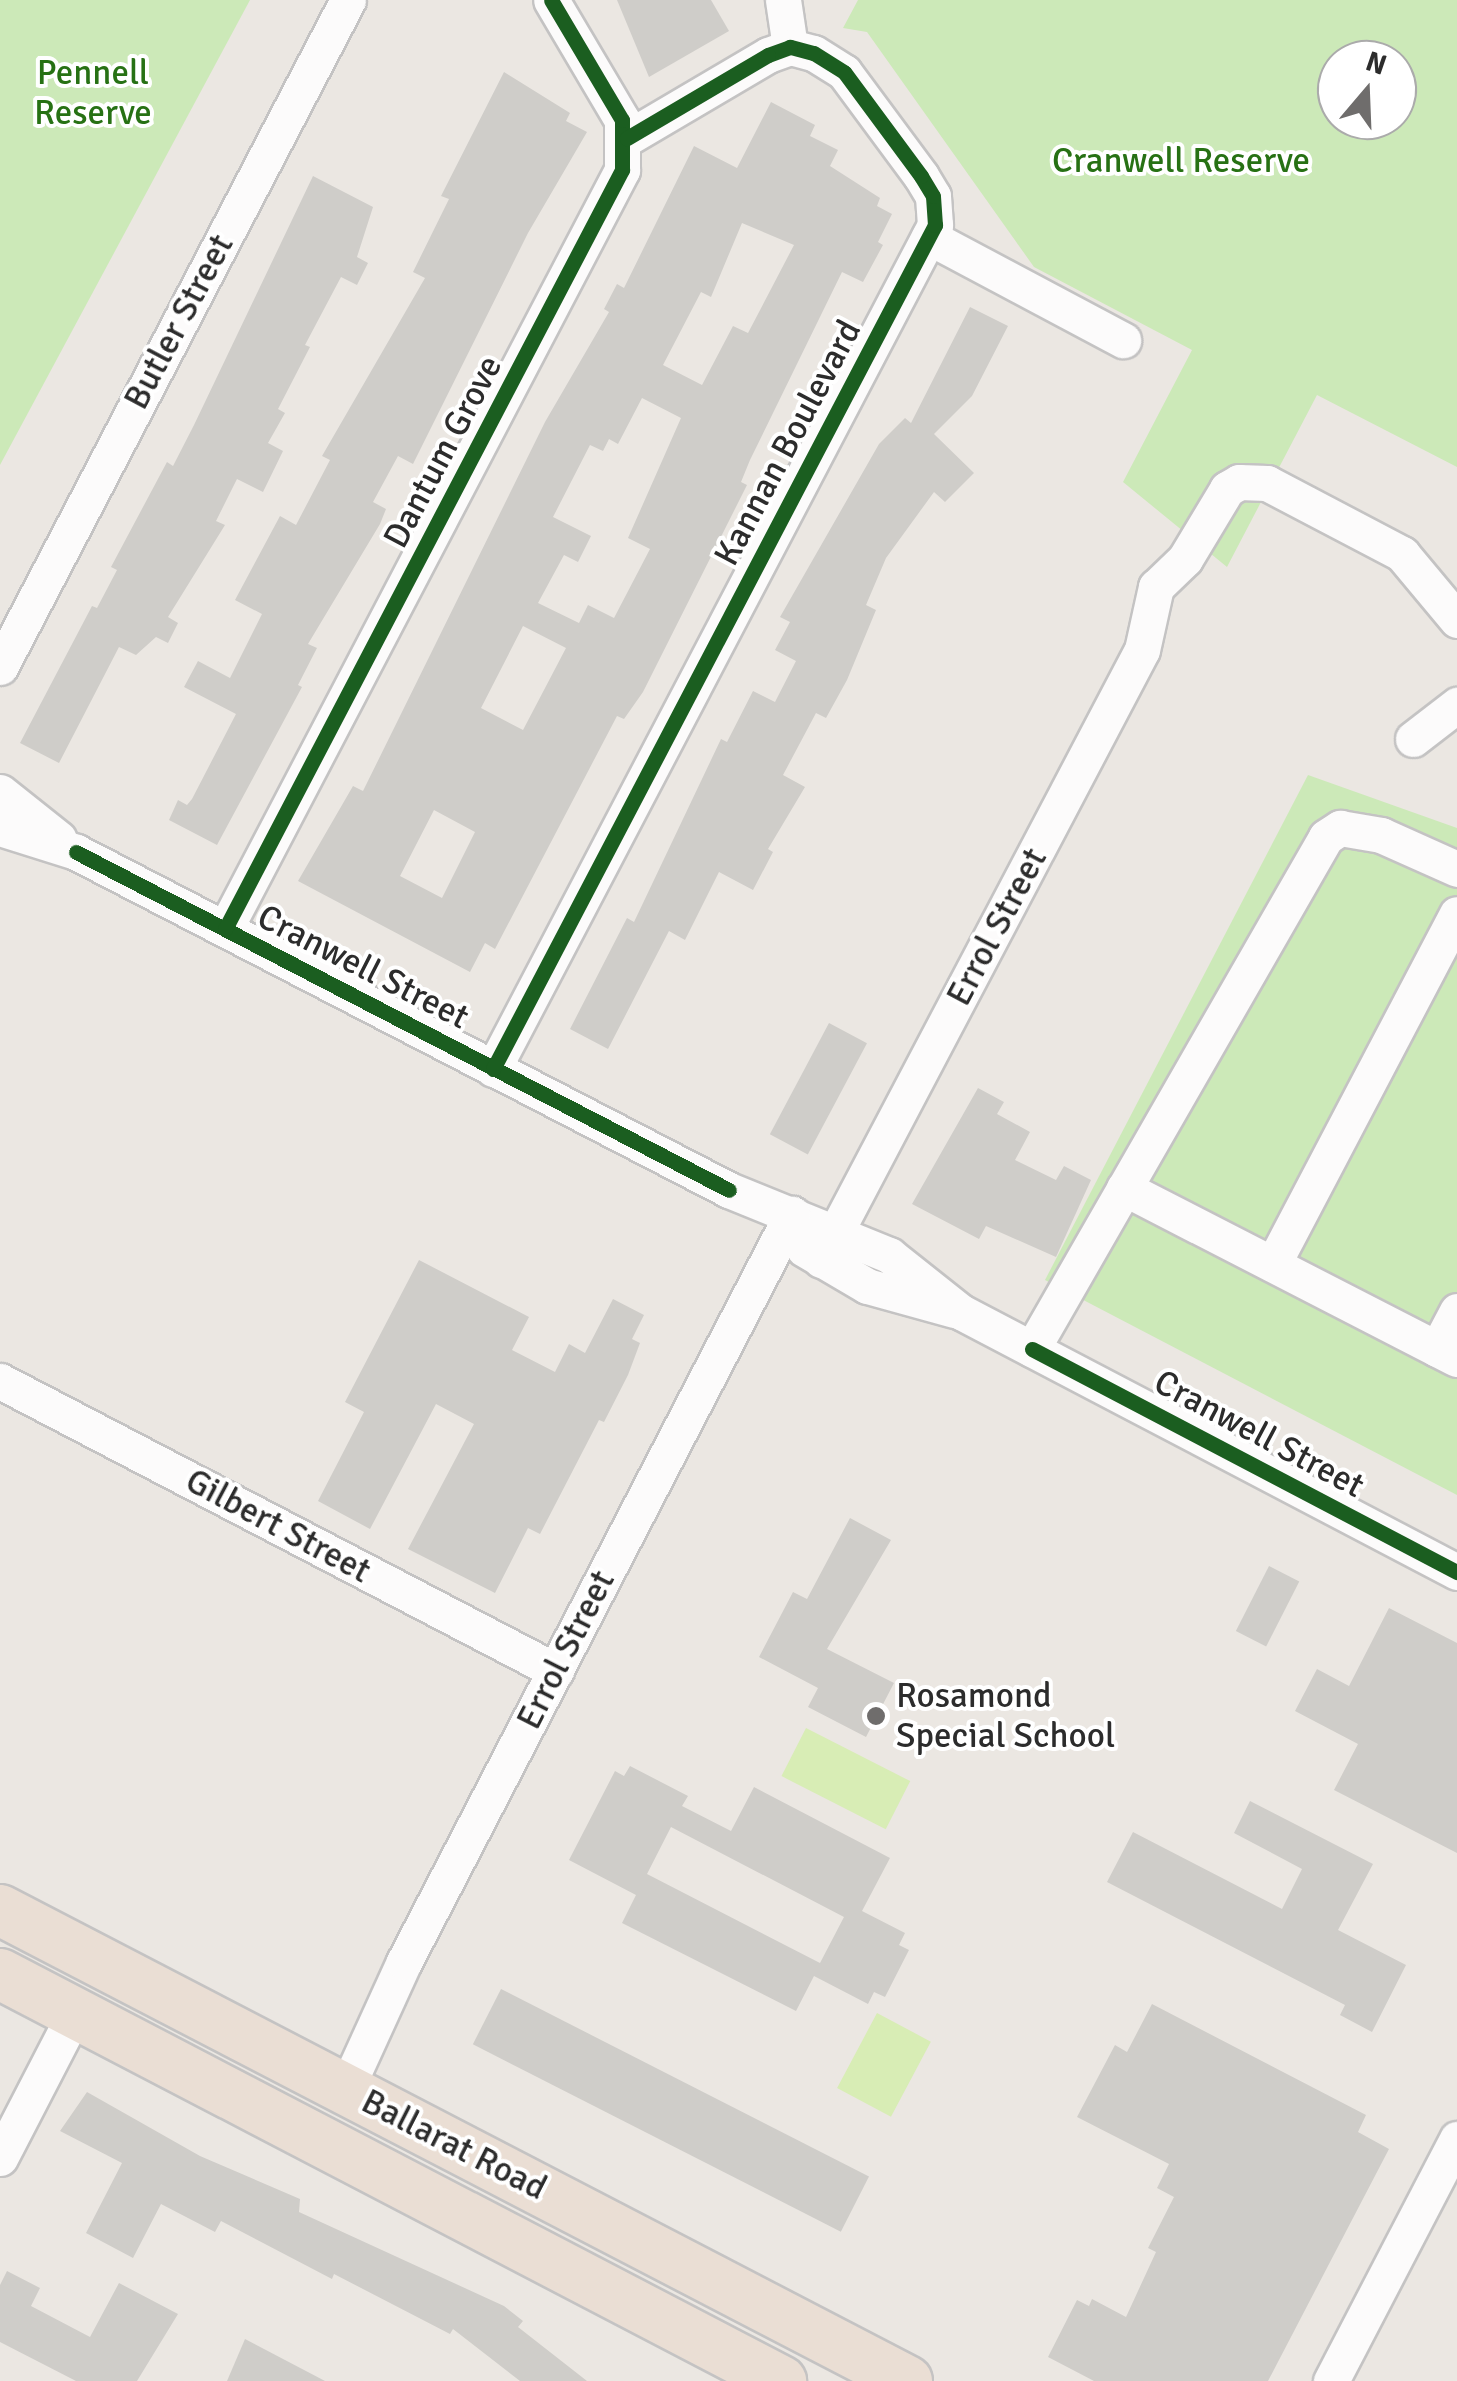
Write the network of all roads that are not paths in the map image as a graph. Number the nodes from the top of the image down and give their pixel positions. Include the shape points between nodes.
1 (348, 0) edge
2 (551, 0) edge
3 (783, 0) edge
4 (790, 47) junction
5 (627, 138) junction
6 (930, 237) junction
7 (1124, 340) dead end
8 (1457, 620) edge
9 (3, 656) edge
10 (1457, 704) edge
11 (1413, 739) dead end
12 (0, 792) edge
13 (0, 828) edge
14 (76, 852) junction
15 (1457, 870) edge
16 (1457, 914) edge
17 (226, 929) junction
18 (493, 1068) junction
19 (1124, 1188) junction
20 (787, 1224) junction
21 (829, 1245) junction
22 (1272, 1264) junction
23 (1457, 1312) edge
24 (1032, 1350) junction
25 (1447, 1354) edge
26 (0, 1382) edge
27 (1457, 1572) edge
28 (556, 1671) junction
29 (0, 1910) edge
30 (0, 1974) edge
31 (75, 2013) junction
32 (346, 2089) junction
33 (1457, 2139) edge
34 (0, 2158) edge
35 (762, 2376) edge
36 (907, 2381) edge
37 (1331, 2381) edge

1 - 9 street, Butler Street
2 - 5 street
3 - 4 street
4 - 5 street
4 - 6 street via 844,72 921,176 936,209
5 - 17 street, Dantum Grove via 611,198
6 - 7 street
6 - 18 street, Kannan Boulevard
8 - 21 street, Errol Street via 1402,554 1253,481 1218,498 1191,550 1156,587 1142,650
10 - 11 street
12 - 14 street, Cranwell Street
13 - 14 street, Cranwell Street
14 - 17 street, Cranwell Street
15 - 19 street via 1381,835 1340,828 1326,837
16 - 22 street
17 - 18 street, Cranwell Street
18 - 20 street, Cranwell Street
19 - 22 street
19 - 24 street
20 - 21 street, Cranwell Street
20 - 28 street, Errol Street
21 - 24 street, Cranwell Street via 890,1255 961,1312
22 - 25 street
23 - 25 street
24 - 27 street, Cranwell Street
26 - 28 street, Gilbert Street
28 - 32 street, Errol Street
29 - 32 highway, Ballarat Road
30 - 31 highway, Ballarat Road
31 - 34 street
31 - 35 highway, Ballarat Road
32 - 36 highway, Ballarat Road
33 - 37 street

